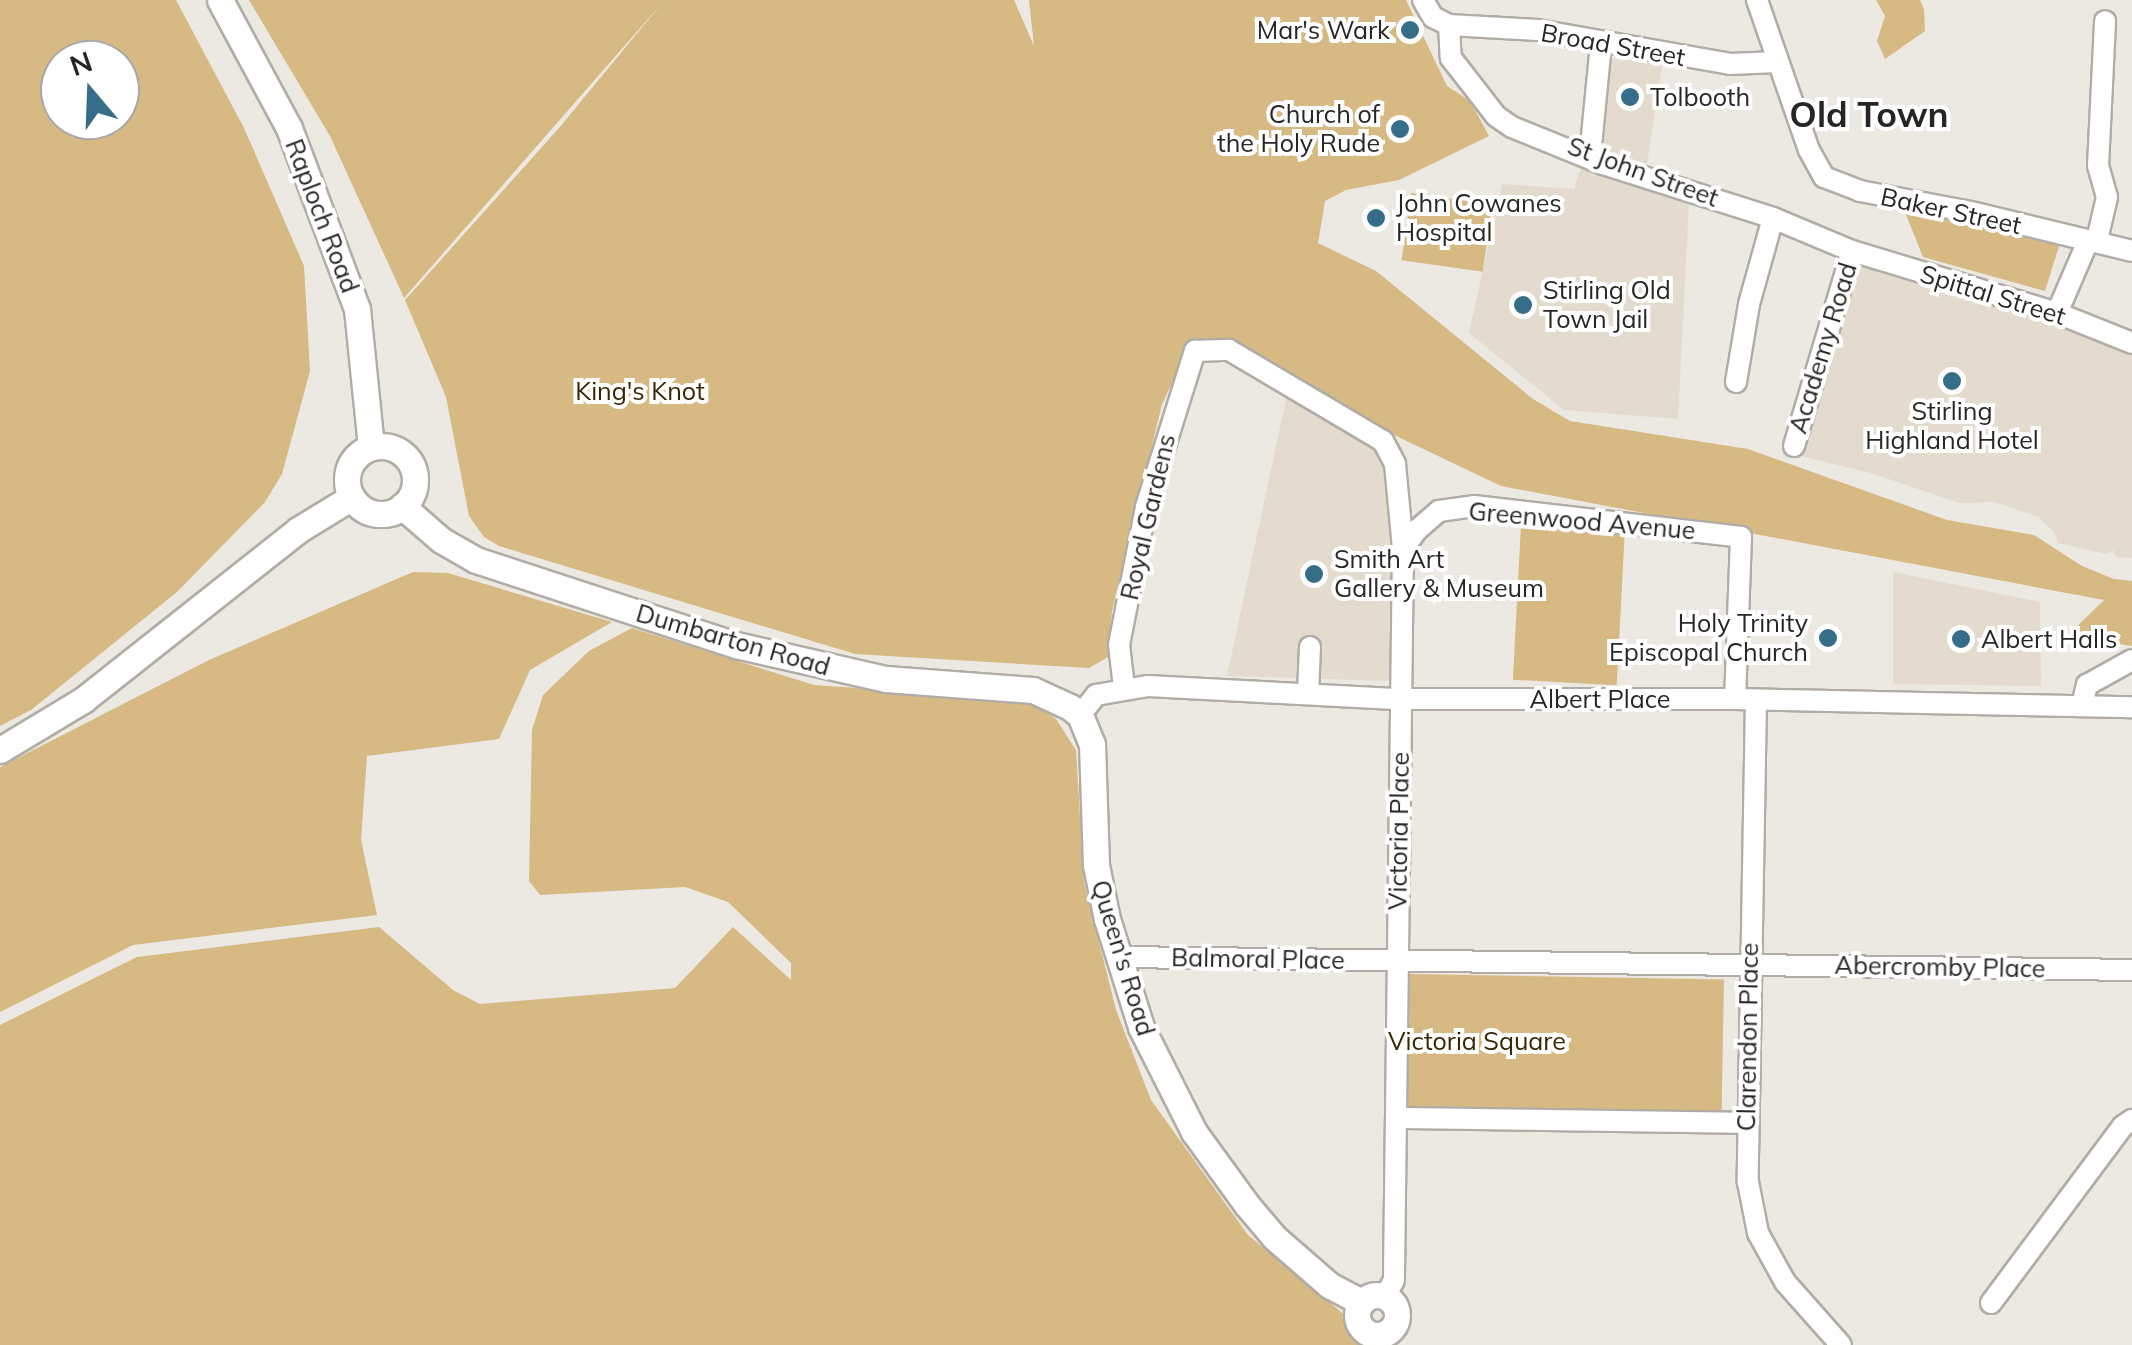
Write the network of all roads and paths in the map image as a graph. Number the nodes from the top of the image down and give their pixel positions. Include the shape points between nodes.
1 (220, 0) edge
2 (1423, 0) edge
3 (1758, 0) edge
4 (2105, 21) dead end
5 (1449, 25) junction
6 (1601, 42) junction
7 (1777, 62) junction
8 (1590, 156) junction
9 (1773, 218) junction
10 (2092, 240) junction
11 (1852, 251) junction
12 (2132, 252) edge
13 (2057, 313) junction
14 (2132, 343) edge
15 (1736, 382) dead end
16 (1794, 446) dead end
17 (371, 448) junction
18 (352, 497) junction
19 (402, 506) junction
20 (1741, 537) joint
21 (1403, 548) junction
22 (1310, 647) dead end
23 (2132, 660) edge
24 (1124, 686) junction
25 (1308, 694) junction
26 (1400, 700) junction
27 (1745, 700) junction
28 (2082, 706) junction
29 (2132, 707) edge
30 (1080, 715) junction
31 (0, 750) edge
32 (1118, 957) junction
33 (1398, 962) junction
34 (1748, 964) junction
35 (2132, 970) edge
36 (1398, 1118) junction
37 (2132, 1120) edge
38 (1746, 1124) junction
39 (1373, 1299) junction
40 (1991, 1304) dead end
41 (1399, 1336) edge
42 (1841, 1345) edge

1 - 17 main road, Raploch Road via 289,128 357,309
2 - 5 street
3 - 7 street, Baker Street
4 - 10 street via 2098,166 2108,198
5 - 6 street, Broad Street
5 - 8 street, St John Street via 1452,58 1496,116
6 - 7 street, Broad Street via 1730,64
6 - 8 street
7 - 10 street, Baker Street via 1817,168 1836,183
8 - 9 street, St John Street
9 - 11 street, St John Street
9 - 15 street
10 - 12 street, Baker Street
10 - 13 street
11 - 13 street, Spittal Street
11 - 16 street, Academy Road
13 - 14 street, Spittal Street
17 - 18 main road via 350,468
17 - 19 main road via 394,448 411,463 415,482
18 - 19 main road via 381,514
18 - 31 main road via 298,530 83,700
19 - 30 main road, Dumbarton Road via 476,560 736,645 886,679 1033,690 1061,699
20 - 21 street, Greenwood Avenue via 1474,506 1439,511
20 - 27 street, Clarendon Place
21 - 24 street, Royal Gardens via 1394,464 1383,440 1229,350 1194,351 1146,507 1120,645
21 - 26 street, Victoria Place
22 - 25 street
23 - 28 street via 2087,685
24 - 25 street, Albert Place
24 - 30 street via 1096,695
25 - 26 street, Albert Place
26 - 27 street, Albert Place
26 - 33 street, Victoria Place
27 - 28 street, Albert Place
27 - 34 street, Clarendon Place
28 - 29 street, Albert Place
30 - 32 main road, Queen's Road via 1094,751 1096,865
32 - 33 street, Balmoral Place
32 - 39 main road, Queen's Road via 1140,1027 1203,1146 1275,1238 1329,1285
33 - 34 street
33 - 36 street
34 - 35 street, Abercromby Place
34 - 38 street, Clarendon Place
36 - 38 street
36 - 39 street via 1394,1280
37 - 40 street
38 - 42 street, Clarendon Place via 1758,1234 1785,1282
39 - 41 main road via 1396,1310
39 - 41 main road via 1357,1320 1364,1330

